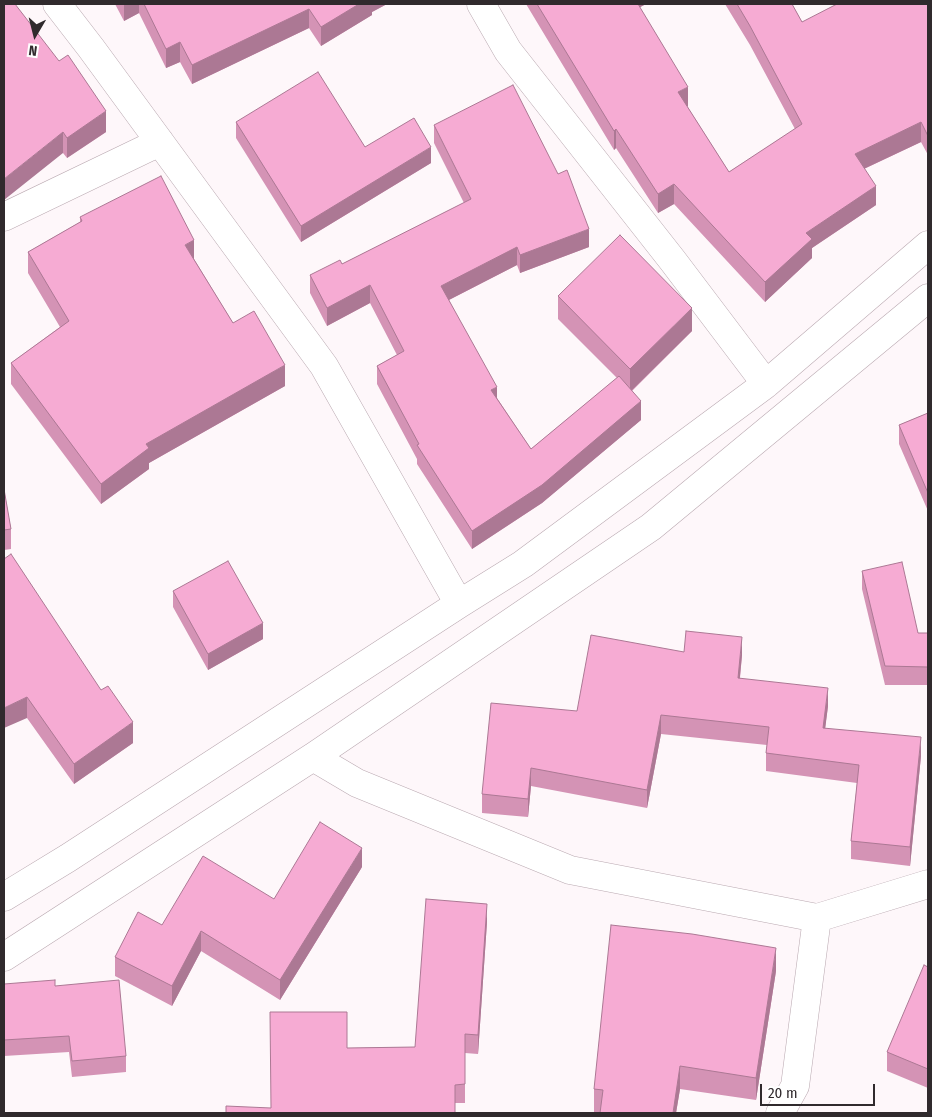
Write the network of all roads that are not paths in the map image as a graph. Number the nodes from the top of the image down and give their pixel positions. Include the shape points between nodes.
1 (57, 4) edge
2 (481, 4) edge
3 (160, 142) junction
4 (4, 217) edge
5 (928, 245) edge
6 (928, 298) edge
7 (766, 384) junction
8 (459, 604) junction
9 (312, 756) junction
10 (928, 884) edge
11 (4, 897) edge
12 (817, 918) junction
13 (4, 957) edge
14 (780, 1113) edge

1 - 3 street
2 - 7 street via 508,51
3 - 4 street
3 - 8 street via 324,366
5 - 7 street
6 - 9 street via 651,527
7 - 8 street via 523,564
8 - 11 street
9 - 12 street via 356,783 570,870
9 - 13 street
10 - 12 street
12 - 14 street via 795,1086

